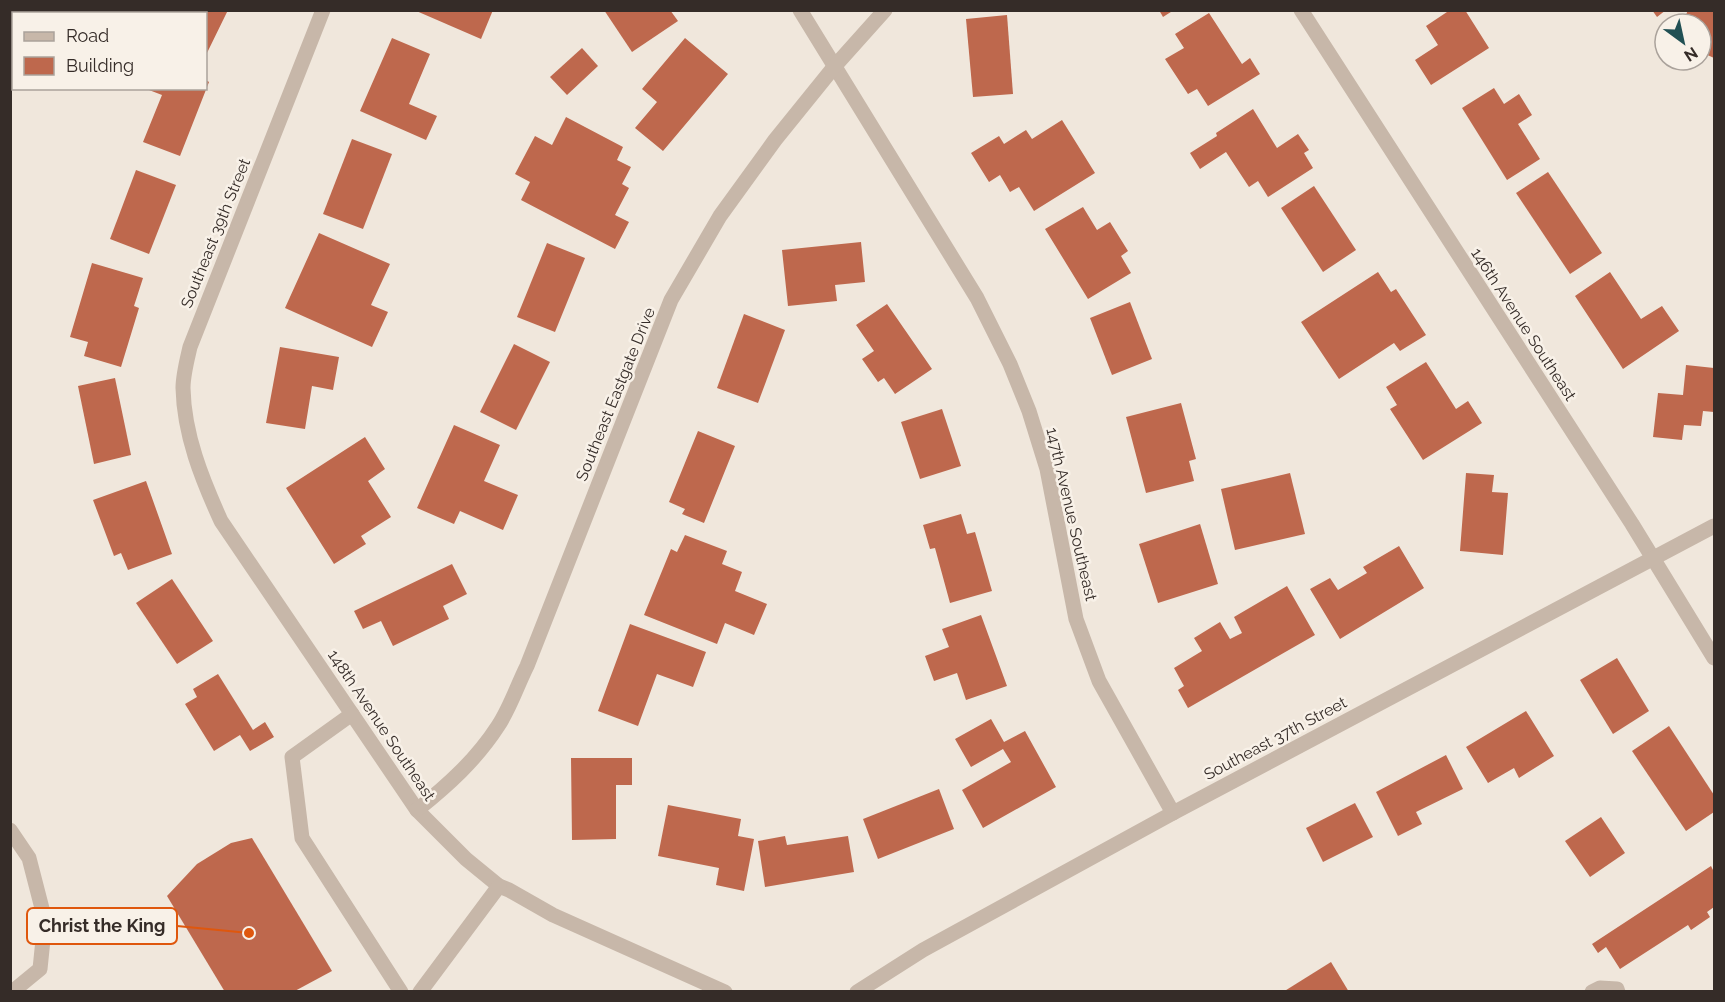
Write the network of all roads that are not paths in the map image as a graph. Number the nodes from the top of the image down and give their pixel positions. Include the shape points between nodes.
1 (323, 10) edge
2 (800, 10) edge
3 (885, 10) edge
4 (1301, 10) edge
5 (834, 67) junction
6 (201, 476) joint
7 (1714, 526) edge
8 (1653, 560) junction
9 (1714, 658) edge
10 (352, 714) junction
11 (417, 810) junction
12 (1173, 813) junction
13 (10, 830) edge
14 (499, 886) junction
15 (12, 992) edge
16 (401, 992) edge
17 (420, 992) edge
18 (725, 992) edge
19 (857, 992) edge
20 (1592, 992) edge
21 (1618, 992) edge

1 - 6 street, Southeast 39th Street via 190,347 183,387 188,429
2 - 5 street, 147th Avenue Southeast
3 - 5 street, Southeast Eastgate Drive
4 - 8 street, 146th Avenue Southeast
5 - 11 street, Southeast Eastgate Drive via 720,216 672,300 527,666 500,724 478,755
5 - 12 street, 147th Avenue Southeast via 977,298 1010,364 1047,469 1076,619 1099,681
6 - 10 street, 148th Avenue Southeast via 221,521
7 - 8 street, Southeast 37th Street
8 - 9 street, 146th Avenue Southeast
8 - 12 street, Southeast 37th Street
10 - 11 street, 148th Avenue Southeast
10 - 16 street via 292,757 302,838
11 - 14 street, 148th Avenue Southeast
12 - 19 street, Southeast 37th Street via 923,950
13 - 15 street via 29,858 45,920 40,969
14 - 17 street
14 - 18 street, 148th Avenue Southeast via 553,915
20 - 21 street via 1600,988

